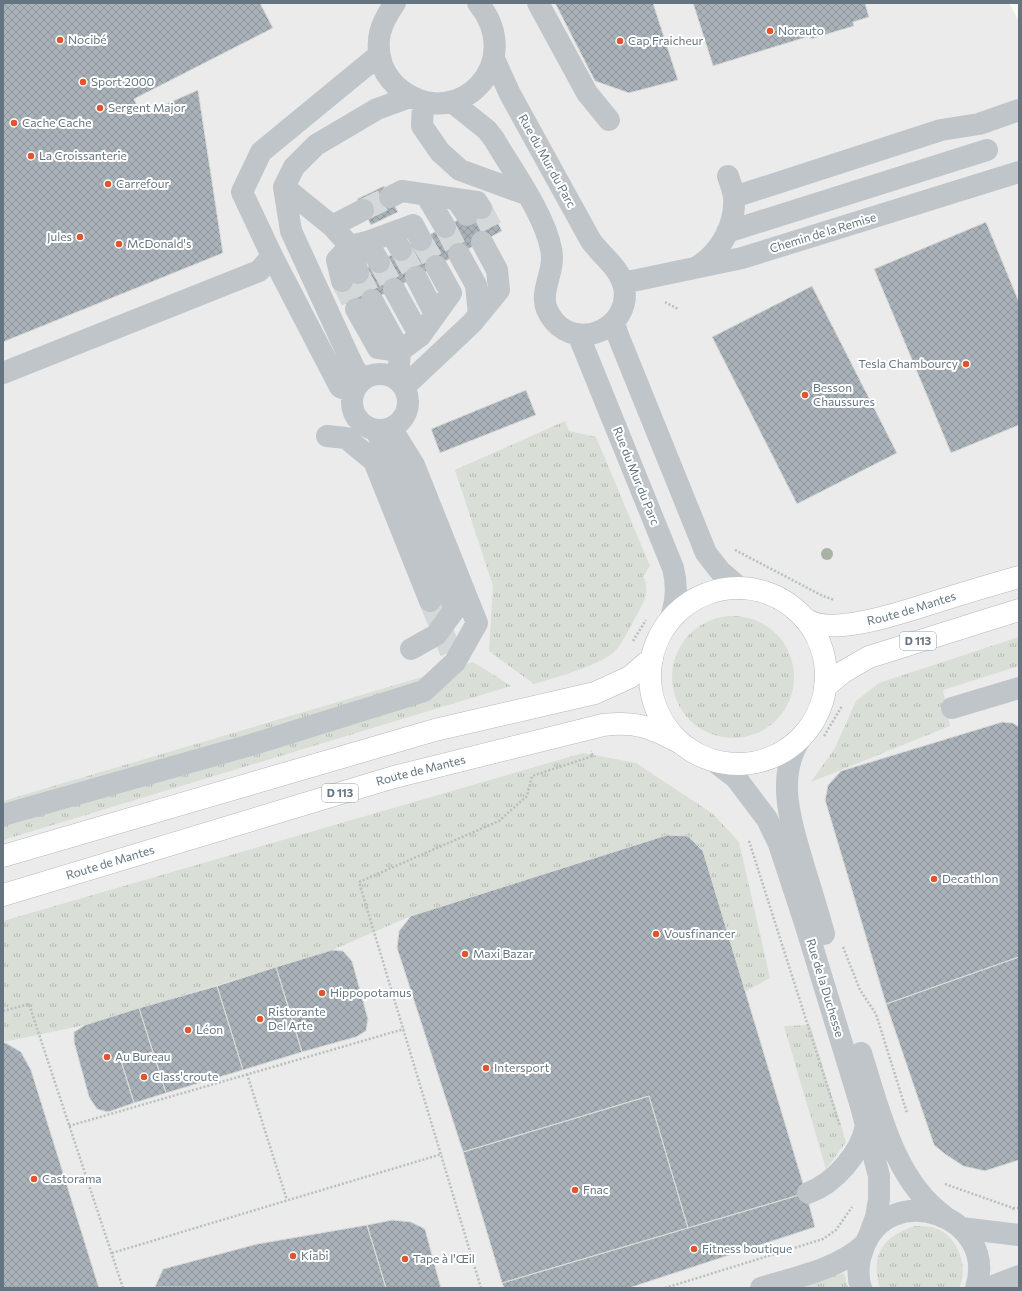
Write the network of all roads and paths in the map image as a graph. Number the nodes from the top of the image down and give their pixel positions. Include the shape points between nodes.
1 (396, 3) edge
2 (478, 3) edge
3 (538, 3) edge
4 (379, 55) junction
5 (494, 59) junction
6 (416, 99) junction
7 (452, 102) junction
8 (1019, 110) edge
9 (609, 120) dead end
10 (979, 124) junction
11 (987, 150) junction
12 (1019, 172) edge
13 (728, 176) dead end
14 (997, 179) junction
15 (284, 187) junction
16 (526, 194) junction
17 (426, 195) junction
18 (390, 197) tunnel mouth
19 (734, 197) junction
20 (468, 208) dead end
21 (363, 210) tunnel mouth
22 (332, 226) junction
23 (444, 227) tunnel mouth
24 (727, 232) junction
25 (488, 238) tunnel mouth
26 (421, 240) tunnel mouth
27 (359, 244) junction
28 (459, 254) tunnel mouth
29 (379, 262) tunnel mouth
30 (265, 264) junction
31 (436, 266) tunnel mouth
32 (697, 267) junction
33 (350, 277) tunnel mouth
34 (416, 277) tunnel mouth
35 (623, 283) junction
36 (394, 288) tunnel mouth
37 (665, 302) dead end
38 (364, 305) tunnel mouth
39 (678, 309) dead end
40 (435, 314) junction
41 (479, 314) junction
42 (614, 322) junction
43 (578, 334) junction
44 (420, 336) junction
45 (400, 351) junction
46 (3, 373) edge
47 (401, 384) junction
48 (358, 386) junction
49 (384, 429) junction
50 (327, 436) dead end
51 (731, 548) dead end
52 (1019, 577) edge
53 (741, 589) junction
54 (430, 601) tunnel mouth
55 (837, 601) dead end
56 (1019, 610) edge
57 (646, 618) dead end
58 (804, 618) junction
59 (670, 621) junction
60 (633, 642) dead end
61 (411, 649) dead end
62 (652, 658) junction
63 (825, 687) junction
64 (1019, 688) edge
65 (844, 701) dead end
66 (952, 708) dead end
67 (811, 739) junction
68 (679, 742) junction
69 (593, 756) dead end
70 (714, 761) junction
71 (3, 815) edge
72 (748, 836) dead end
73 (3, 856) edge
74 (3, 895) edge
75 (841, 941) dead end
76 (3, 1011) edge
77 (404, 1029) junction
78 (247, 1074) junction
79 (907, 1114) dead end
80 (69, 1126) junction
81 (866, 1126) junction
82 (442, 1154) junction
83 (850, 1159) junction
84 (808, 1193) dead end
85 (287, 1200) junction
86 (853, 1205) dead end
87 (1013, 1208) dead end
88 (1019, 1208) edge
89 (952, 1222) junction
90 (1019, 1235) edge
91 (867, 1241) junction
92 (112, 1253) junction
93 (1019, 1276) edge
94 (123, 1288) edge
95 (481, 1288) edge
96 (665, 1288) edge
97 (761, 1288) edge
98 (861, 1288) edge
99 (976, 1288) edge
100 (988, 1288) edge

1 - 4 street via 384,18 379,36
2 - 5 street via 494,28
3 - 9 street via 587,93
4 - 6 street via 385,72 392,81
4 - 30 street via 261,152 242,192
5 - 7 street via 488,74 478,86 466,96
5 - 35 street, Rue du Mur du Parc via 510,94 591,240 599,253 618,272
6 - 7 street via 437,103
6 - 15 street via 377,109 316,145 294,167
6 - 16 street via 422,126 440,152 460,170
7 - 16 street via 487,130
8 - 10 street
10 - 11 street
10 - 19 street via 941,130
11 - 14 street
11 - 24 street
12 - 14 street, Chemin de la Remise
13 - 19 street
14 - 32 street, Chemin de la Remise via 742,258
15 - 22 street
15 - 48 street via 291,230 354,368
16 - 43 street via 542,220 553,255 544,294 547,309 557,324 568,332
17 - 18 street via 402,191
17 - 20 street
17 - 23 street
19 - 24 street
21 - 22 street
22 - 27 street
24 - 32 street via 721,246 711,258
25 - 41 street via 498,270 499,290
26 - 27 street via 413,225 396,242
27 - 29 street
27 - 33 street
28 - 41 street via 476,285
30 - 46 street
30 - 48 street via 340,387
31 - 40 street via 451,293
32 - 35 street, Chemin de la Remise
34 - 40 street
35 - 42 street, Rue du Mur du Parc via 625,301
36 - 44 street
37 - 39 path
38 - 45 street
40 - 44 street
41 - 47 street via 472,323
42 - 43 street via 598,332
42 - 53 street via 706,553 720,571
43 - 59 street, Rue du Mur du Parc via 673,568 676,594
44 - 45 street
45 - 47 street
47 - 48 street via 390,375 371,374
47 - 49 street via 408,396 405,415 399,422
48 - 49 street via 351,401 352,411 357,419 369,428
49 - 61 street via 455,609 436,635
49 - 71 street via 414,465 477,623 455,662 424,691 239,748
50 - 54 street via 346,438 374,461
51 - 55 path
52 - 58 main road, Route de Mantes via 866,621 828,625 815,624
53 - 58 main road via 761,592 780,599
53 - 59 main road via 721,590 702,596
56 - 63 main road, D 113 via 869,658 842,672
57 - 60 path
58 - 63 main road via 815,633 822,650 826,668
59 - 62 main road via 659,639
62 - 68 main road via 650,679 656,708
62 - 73 main road via 630,677 595,693 435,730
63 - 67 main road
64 - 66 street
65 - 67 path
67 - 70 main road via 761,761 737,764
67 - 89 street, Rue de la Duchesse via 795,747 788,768 788,812 879,1110 902,1170 923,1198
68 - 70 main road via 696,754
68 - 74 main road, Route de Mantes / D 113 via 633,723 603,725 394,777
69 - 77 path via 532,776 527,796 499,820 359,882
70 - 81 street, Rue de la Duchesse via 736,778 767,819 779,844 820,970
72 - 83 path
75 - 79 path via 860,990 876,1014
76 - 80 path via 29,1004
77 - 78 path
77 - 82 path
78 - 80 path
78 - 85 path
80 - 92 path
81 - 83 street via 863,1140
81 - 91 street, Rue de la Duchesse via 880,1185 876,1217
82 - 85 path
82 - 95 path
83 - 84 street via 842,1170
85 - 92 path
86 - 96 path via 836,1230 824,1239
87 - 88 path
89 - 90 street
89 - 91 street via 924,1211 903,1212 884,1221
89 - 99 street, Rue de la Duchesse via 973,1245 977,1254
91 - 97 street via 843,1261
91 - 98 street, Rue de la Duchesse via 859,1265
92 - 94 path
93 - 100 street

